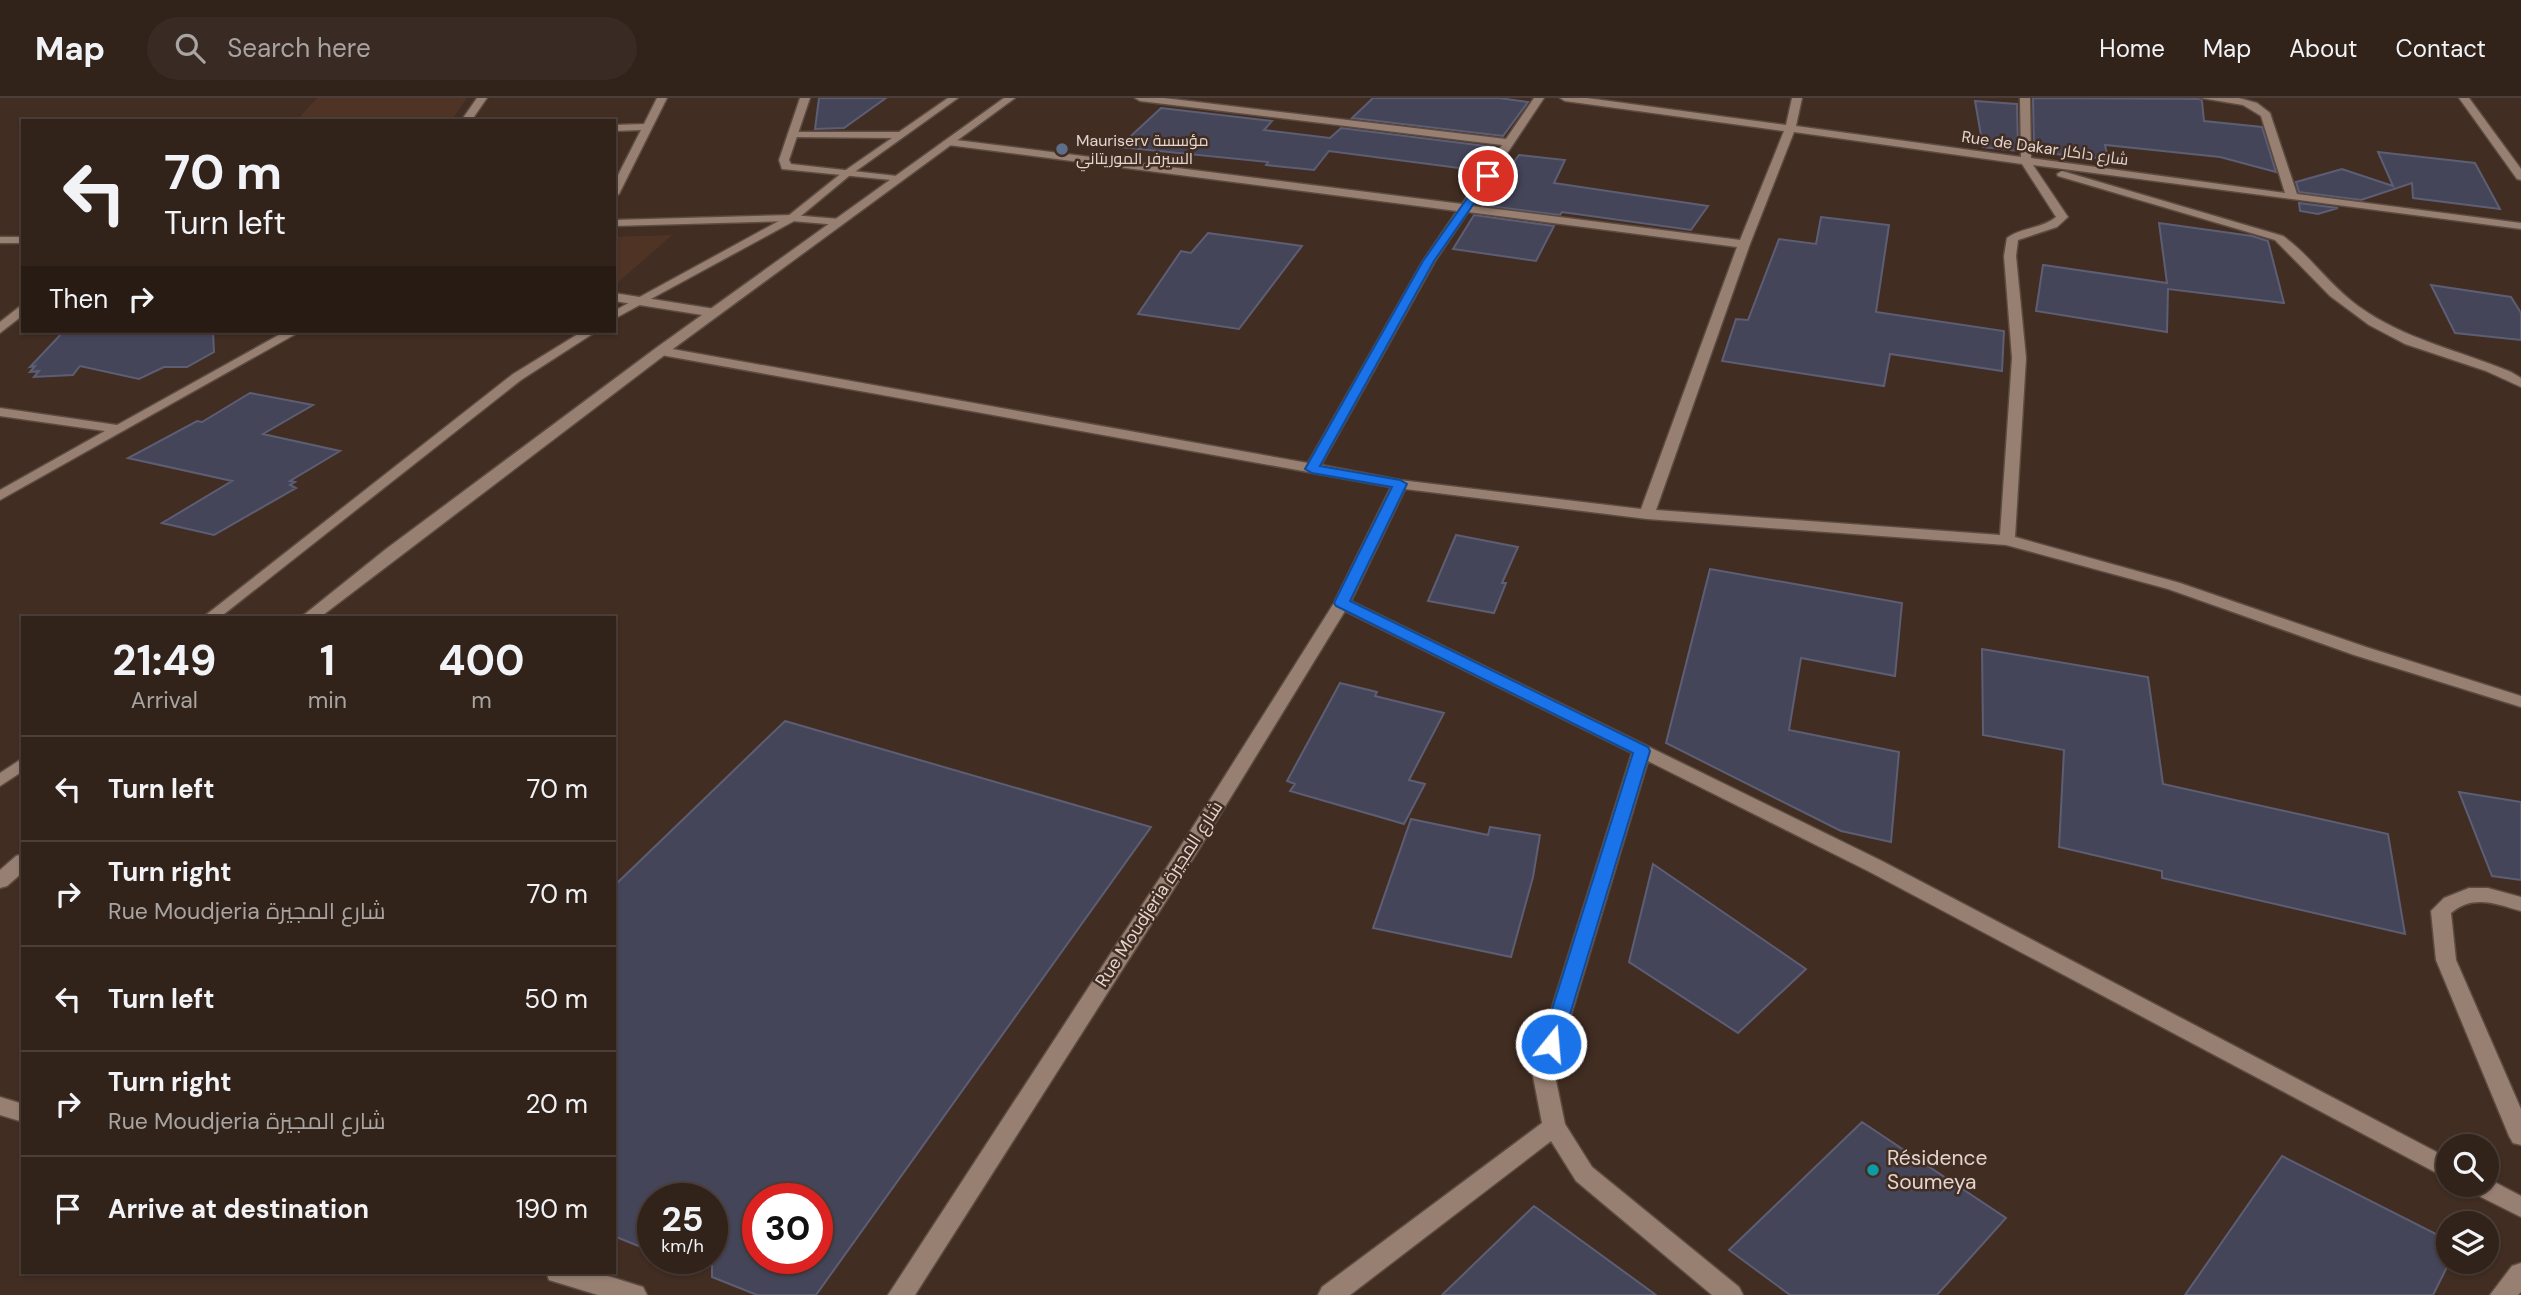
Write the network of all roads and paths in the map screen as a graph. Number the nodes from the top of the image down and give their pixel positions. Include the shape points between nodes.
1 (482, 98) edge
2 (662, 98) edge
3 (805, 98) edge
4 (954, 98) edge
5 (1010, 98) edge
6 (1140, 98) edge
7 (1539, 98) edge
8 (1565, 98) edge
9 (1797, 98) edge
10 (2025, 98) edge
11 (2206, 98) edge
12 (2464, 98) edge
13 (467, 119) edge
14 (647, 127) junction
15 (616, 128) edge
16 (1790, 128) junction
17 (793, 134) junction
18 (901, 135) junction
19 (948, 142) junction
20 (1510, 143) junction
21 (2026, 162) junction
22 (846, 174) junction
23 (2521, 177) edge
24 (897, 179) junction
25 (616, 190) edge
26 (2292, 197) junction
27 (1466, 207) junction
28 (792, 218) junction
29 (839, 222) junction
30 (616, 223) edge
31 (2521, 226) edge
32 (0, 240) edge
33 (21, 240) edge
34 (1744, 244) junction
35 (616, 297) edge
36 (639, 301) junction
37 (21, 310) edge
38 (715, 313) junction
39 (616, 315) edge
40 (0, 329) edge
41 (291, 333) edge
42 (588, 333) edge
43 (661, 351) junction
44 (2521, 383) edge
45 (0, 412) edge
46 (119, 429) junction
47 (1312, 469) junction
48 (1400, 484) junction
49 (0, 496) edge
50 (1647, 514) junction
51 (2007, 540) junction
52 (1342, 603) junction
53 (212, 616) edge
54 (311, 616) edge
55 (2521, 702) edge
56 (1642, 751) junction
57 (21, 765) edge
58 (0, 781) edge
59 (21, 863) edge
60 (0, 881) edge
61 (2521, 904) edge
62 (0, 1106) edge
63 (21, 1112) edge
64 (1554, 1126) junction
65 (2521, 1136) edge
66 (2436, 1163) edge
67 (2499, 1195) edge
68 (2521, 1207) edge
69 (565, 1274) edge
70 (2521, 1274) edge
71 (634, 1295) edge
72 (901, 1295) edge
73 (1331, 1295) edge
74 (1730, 1295) edge
75 (2503, 1295) edge

1 - 13 street
2 - 14 street
3 - 17 street
4 - 18 lane
5 - 19 street
6 - 20 street
7 - 20 street
8 - 16 street, Rue de Dakar شارع داكار
9 - 16 street
10 - 21 street
11 - 26 street via 2261,108
12 - 23 street
14 - 15 street
14 - 25 street
16 - 21 street, Rue de Dakar شارع داكار
16 - 34 street
17 - 18 lane
17 - 22 street via 786,167
18 - 22 lane
19 - 24 street
19 - 27 street
20 - 27 street
21 - 26 street, Rue de Dakar شارع داكار
21 - 44 street via 2266,232 2297,250 2332,292 2375,323 2434,352
21 - 51 street via 2062,217 2059,223 2013,238 2019,358
22 - 24 street
22 - 28 lane
24 - 29 street
26 - 31 street, Rue de Dakar شارع داكار
27 - 34 street
27 - 47 street via 1429,261
28 - 29 street
28 - 30 street
28 - 36 lane
29 - 38 street
32 - 33 street
34 - 50 street
35 - 36 street
36 - 38 street
36 - 39 lane
37 - 40 street
38 - 43 street
41 - 46 street
42 - 53 lane via 517,377
43 - 47 street
43 - 54 street
45 - 46 street
46 - 49 street
47 - 48 street
48 - 50 street
48 - 52 street, Rue Moudjeria شارع المجيرة
50 - 51 street
51 - 55 street via 2174,586
52 - 56 street
52 - 72 street, Rue Moudjeria شارع المجيرة
56 - 64 street via 1543,1071
56 - 66 street via 1875,866
57 - 58 lane
59 - 60 street
61 - 65 street via 2479,893 2463,895 2441,911 2446,960
62 - 63 street
64 - 73 street
64 - 74 street via 1584,1174
67 - 68 street
69 - 71 street
70 - 75 street

